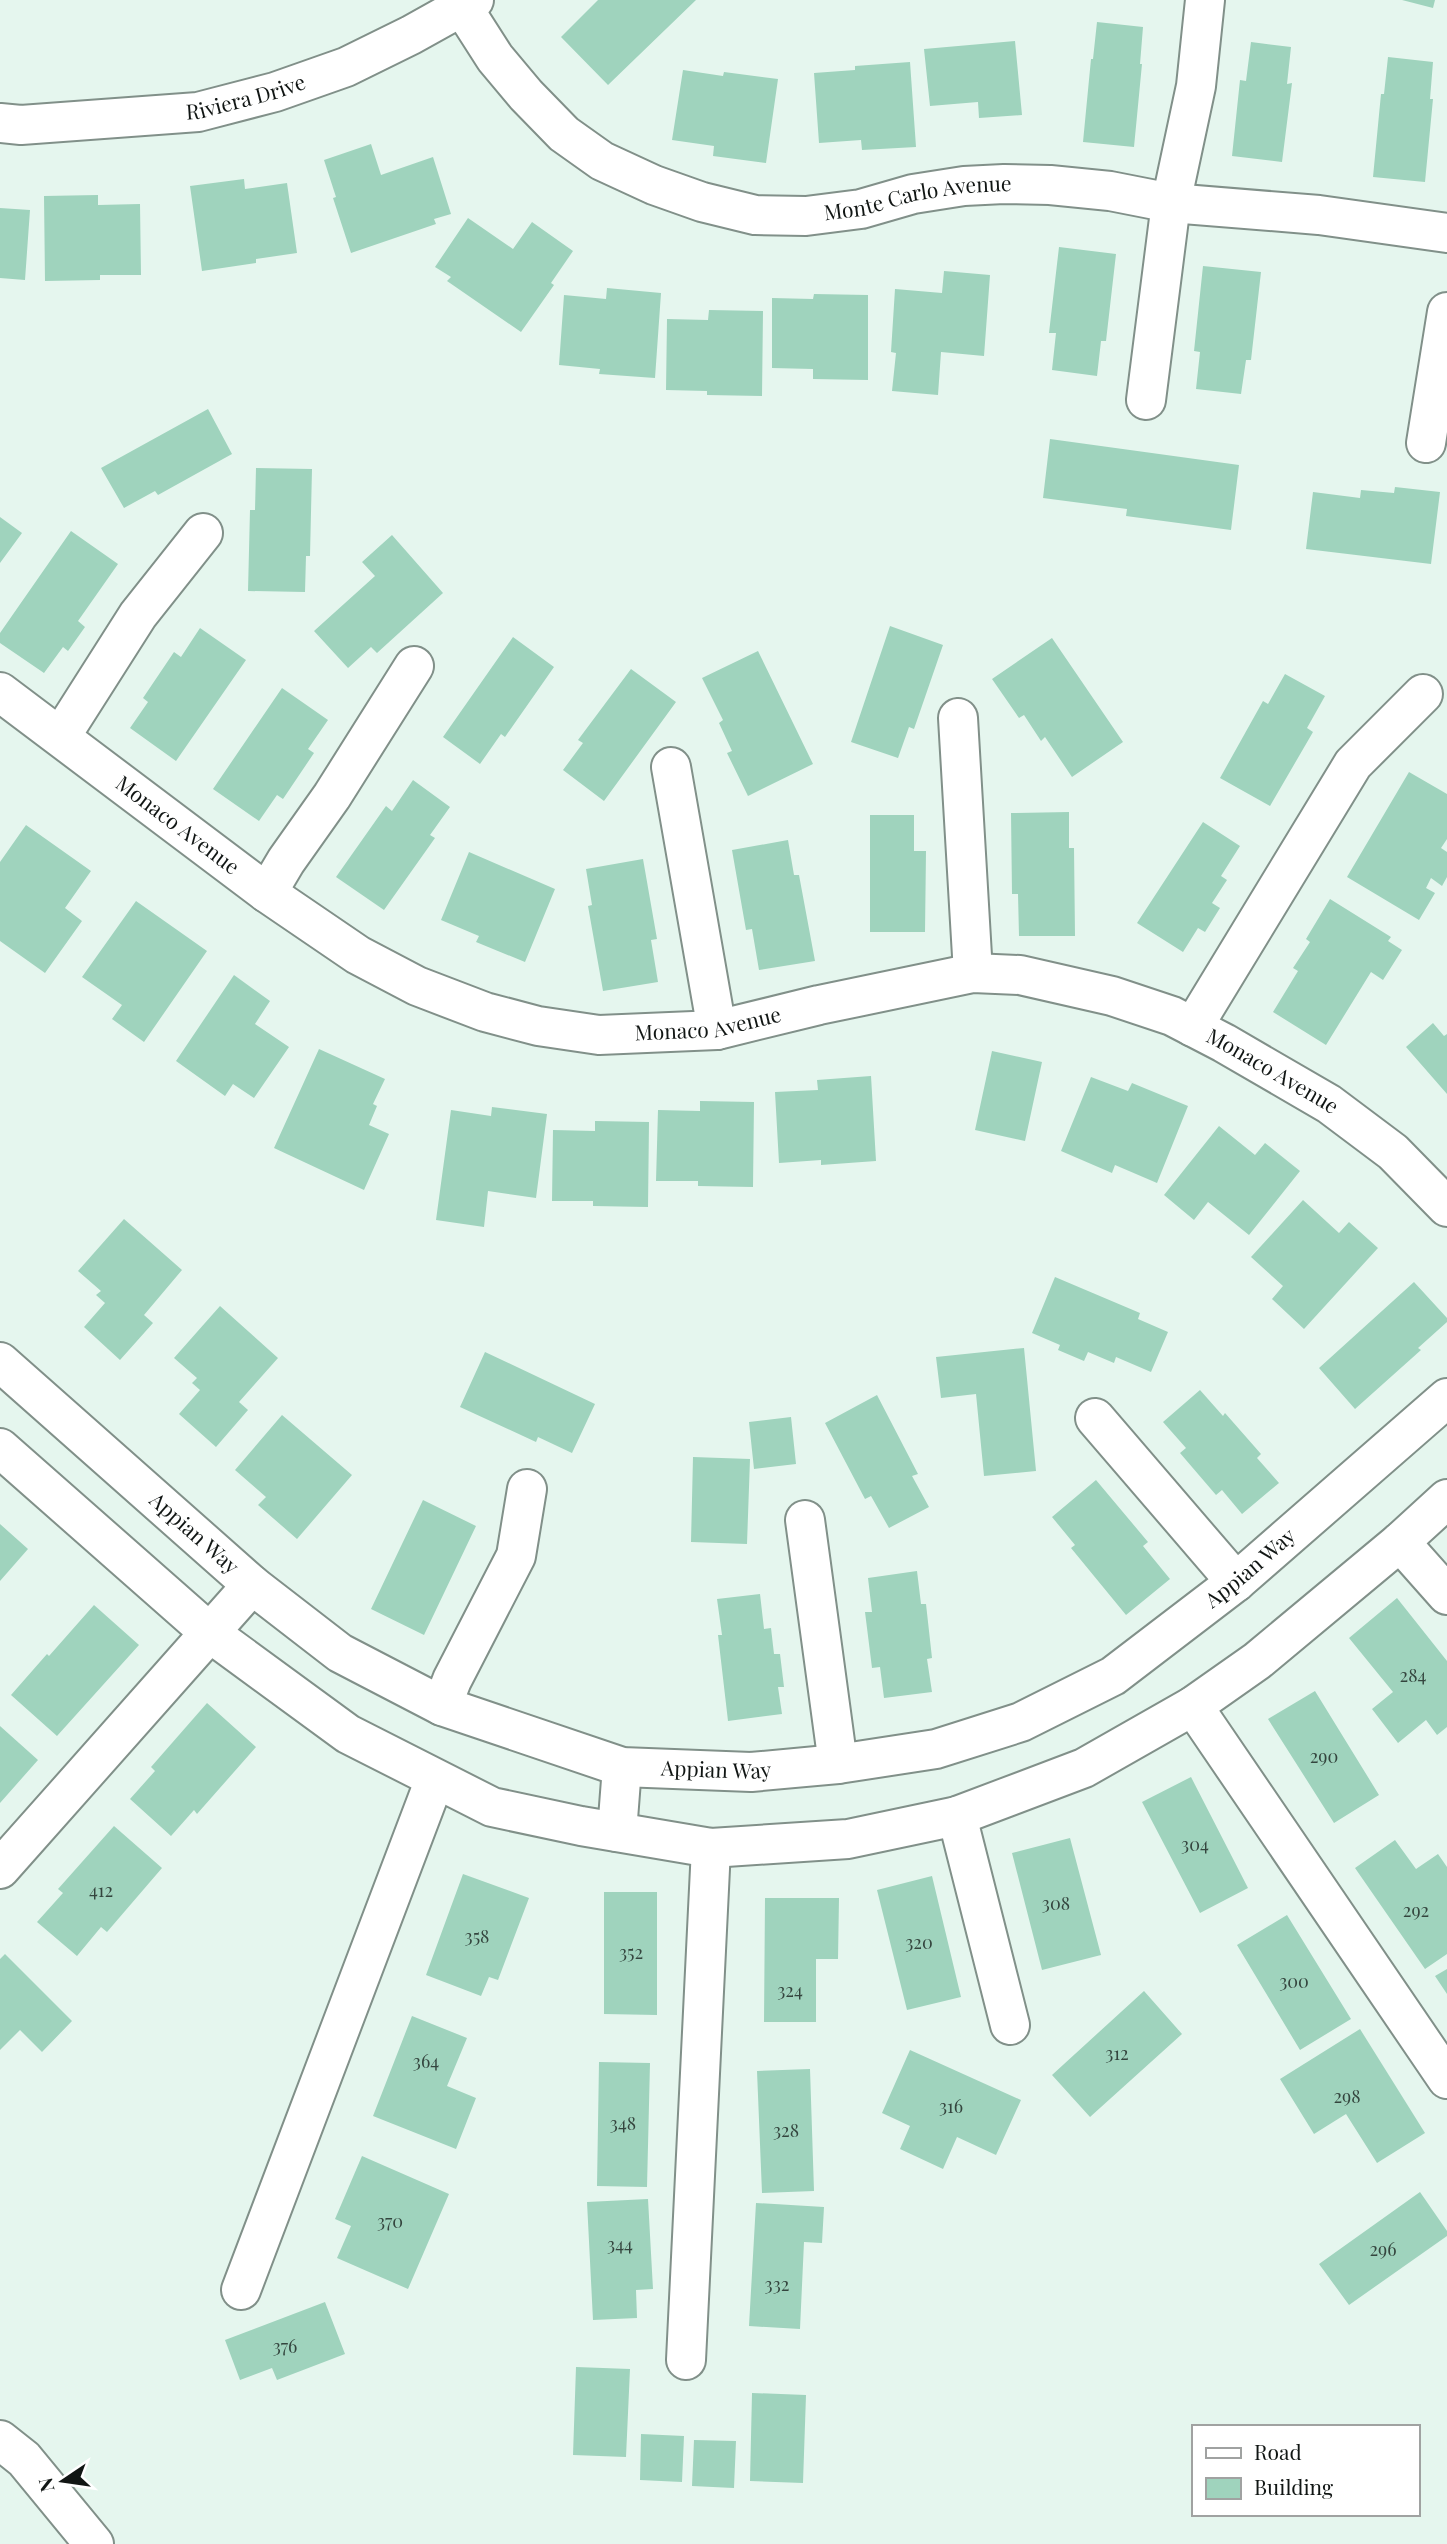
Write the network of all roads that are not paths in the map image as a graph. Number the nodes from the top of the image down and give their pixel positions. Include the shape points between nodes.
1 (1205, 0) edge
2 (468, 4) edge
3 (0, 123) edge
4 (1171, 203) junction
5 (1447, 233) edge
6 (1447, 312) edge
7 (1146, 400) dead end
8 (1426, 443) dead end
9 (203, 533) dead end
10 (414, 666) dead end
11 (0, 692) edge
12 (1423, 694) dead end
13 (958, 718) dead end
14 (61, 736) junction
15 (671, 767) dead end
16 (267, 893) junction
17 (973, 973) junction
18 (1193, 1027) junction
19 (717, 1030) junction
20 (1440, 1186) edge
21 (0, 1362) edge
22 (1447, 1398) edge
23 (1095, 1418) dead end
24 (0, 1448) edge
25 (527, 1489) dead end
26 (1447, 1499) edge
27 (805, 1520) dead end
28 (1400, 1542) junction
29 (1236, 1582) junction
30 (252, 1585) junction
31 (1447, 1595) edge
32 (211, 1633) junction
33 (442, 1706) junction
34 (1193, 1706) junction
35 (838, 1764) junction
36 (622, 1767) junction
37 (435, 1779) junction
38 (957, 1816) junction
39 (617, 1832) junction
40 (711, 1848) junction
41 (0, 1869) edge
42 (1010, 2025) dead end
43 (1447, 2079) edge
44 (241, 2290) dead end
45 (686, 2360) dead end
46 (0, 2440) edge
47 (94, 2544) edge

1 - 4 street via 1196,86
2 - 3 street, Riviera Drive via 346,67 211,109 70,122
2 - 4 street, Monte Carlo Avenue via 495,58 564,134 602,161 702,202 755,215 806,216 861,209 913,194 1004,184 1110,191
4 - 5 street, Monte Carlo Avenue via 1320,215
4 - 7 street
6 - 8 street
9 - 14 street via 138,615
10 - 16 street
11 - 14 street, Monaco Avenue
12 - 18 street via 1353,764
13 - 17 street
14 - 16 street, Monaco Avenue
15 - 19 street
16 - 19 street, Monaco Avenue via 358,955 417,986 485,1012 598,1035
17 - 18 street, Monaco Avenue via 1020,975 1112,996
17 - 19 street, Monaco Avenue
18 - 20 street, Monaco Avenue via 1329,1104
21 - 30 street, Appian Way
22 - 29 street, Appian Way
23 - 29 street
24 - 32 street
25 - 33 street via 516,1556
26 - 28 street
27 - 35 street
28 - 31 street
28 - 34 street via 1257,1661
29 - 35 street, Appian Way via 1113,1676 1021,1722 936,1749
30 - 32 street
30 - 33 street, Appian Way via 340,1653
32 - 37 street via 348,1734
32 - 41 street
33 - 36 street, Appian Way
34 - 38 street via 1084,1768
34 - 43 street
35 - 36 street, Appian Way via 751,1772
36 - 39 street
37 - 39 street via 492,1807
37 - 44 street
38 - 40 street via 848,1839
38 - 42 street
39 - 40 street
40 - 45 street
46 - 47 street via 24,2459

